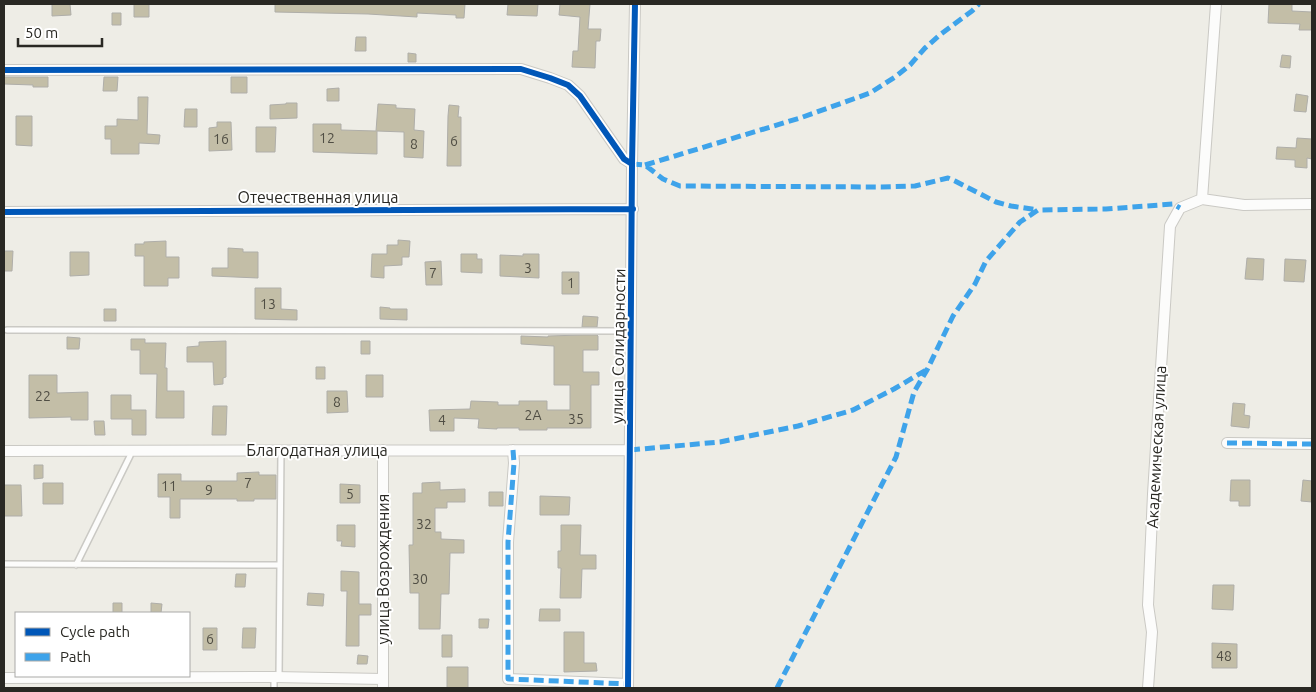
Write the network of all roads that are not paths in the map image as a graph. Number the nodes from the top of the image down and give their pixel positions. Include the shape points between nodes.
1 (635, 4) edge
2 (1216, 4) edge
3 (4, 70) edge
4 (632, 164) junction
5 (1202, 199) junction
6 (1312, 204) edge
7 (633, 209) junction
8 (4, 212) edge
9 (7, 330) dead end
10 (632, 331) junction
11 (1227, 443) dead end
12 (1312, 444) edge
13 (383, 450) junction
14 (513, 450) junction
15 (630, 450) junction
16 (4, 451) edge
17 (131, 451) junction
18 (281, 451) junction
19 (4, 564) edge
20 (76, 565) junction
21 (280, 566) junction
22 (277, 677) junction
23 (4, 678) edge
24 (508, 683) edge
25 (383, 684) edge
26 (628, 686) edge
27 (274, 688) edge
28 (1148, 688) edge

1 - 4 street, улица Солидарности
2 - 5 street
3 - 4 street via 522,69 568,85 580,96 624,159
4 - 7 street, улица Солидарности
5 - 6 street via 1244,205
5 - 28 street, Академическая улица via 1180,208 1170,226 1153,494 1148,605 1152,632
7 - 8 street, Отечественная улица
7 - 10 street, улица Солидарности
9 - 10 lane
10 - 15 street, улица Солидарности
11 - 12 street
13 - 14 street, Благодатная улица
13 - 18 street, Благодатная улица
13 - 25 street, улица Возрождения
14 - 15 street, Благодатная улица
14 - 24 street via 508,542
15 - 26 street, улица Солидарности
16 - 17 street, Благодатная улица
17 - 18 street, Благодатная улица
17 - 20 lane
18 - 21 lane
19 - 20 lane
20 - 21 lane
21 - 22 lane
22 - 23 street
22 - 25 street
22 - 27 lane
24 - 26 street

